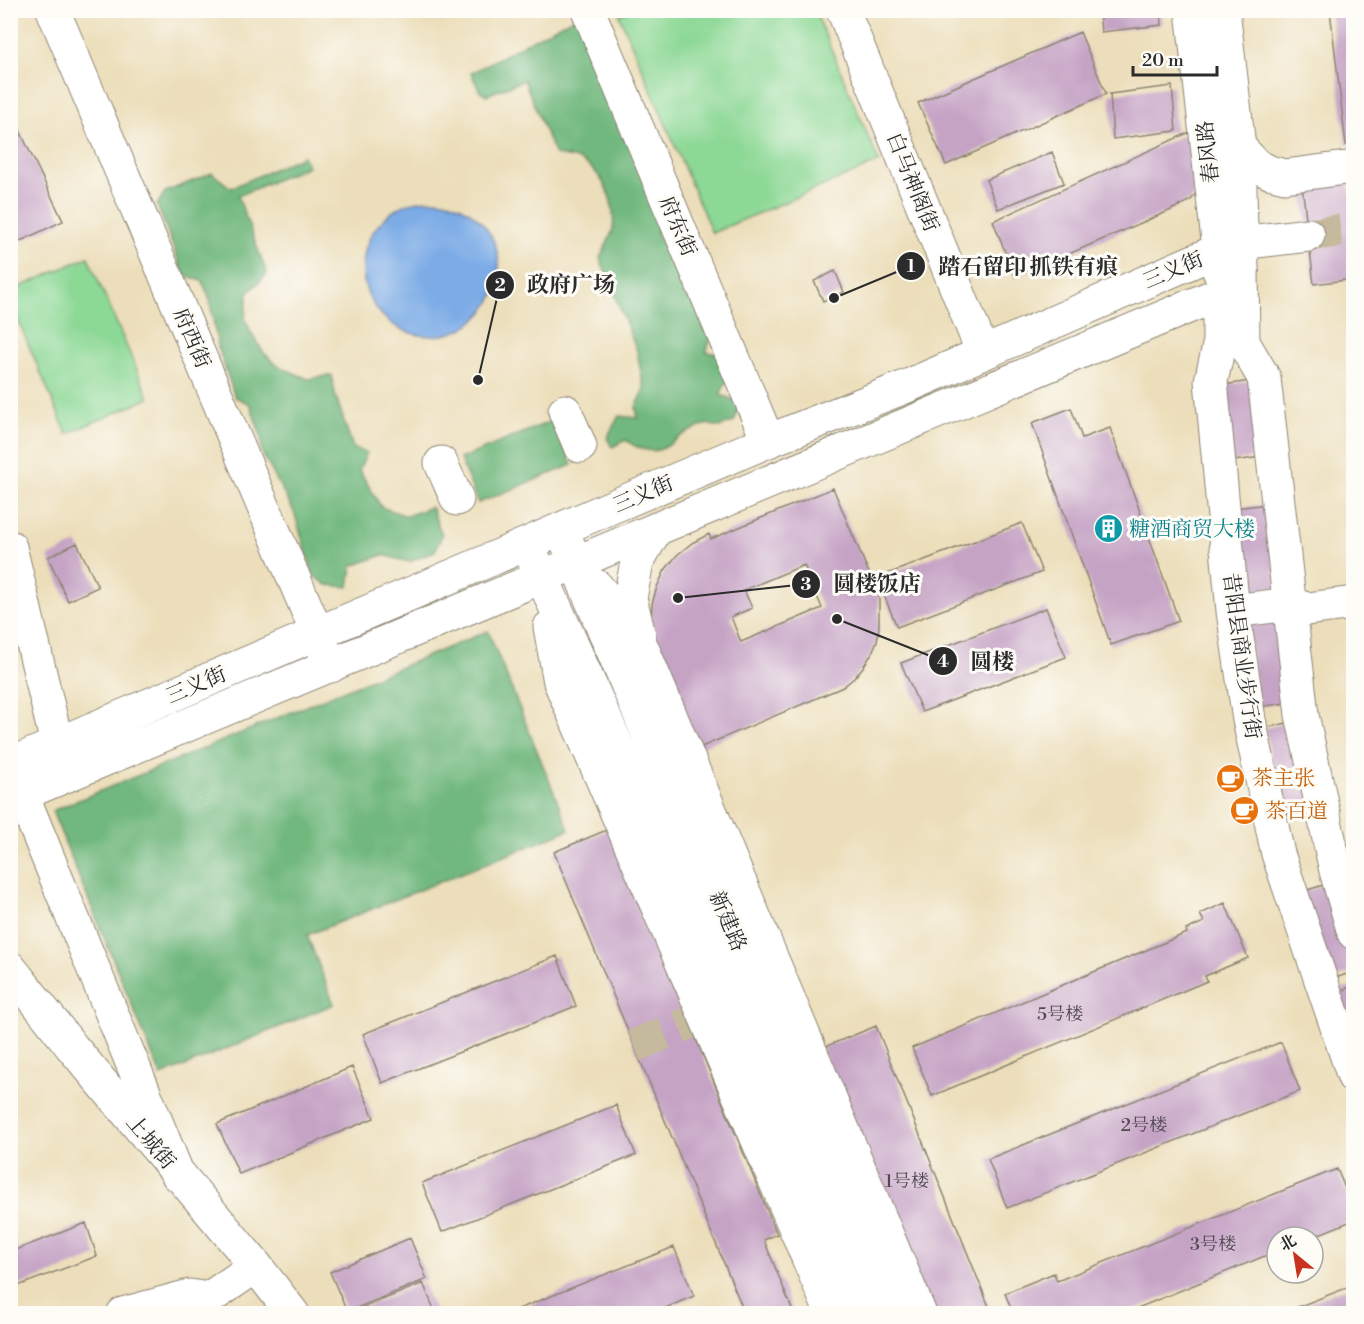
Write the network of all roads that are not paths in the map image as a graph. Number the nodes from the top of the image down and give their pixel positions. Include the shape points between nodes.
1 (53, 10) edge
2 (588, 10) edge
3 (843, 10) edge
4 (1192, 10) edge
5 (1224, 10) edge
6 (1239, 147) junction
7 (1353, 167) edge
8 (1308, 235) tunnel mouth
9 (1234, 255) junction
10 (1219, 294) junction
11 (983, 353) junction
12 (565, 411) dead end
13 (768, 441) junction
14 (580, 446) dead end
15 (441, 463) dead end
16 (457, 498) dead end
17 (562, 529) junction
18 (656, 529) junction
19 (527, 543) junction
20 (10, 547) edge
21 (576, 562) junction
22 (542, 578) junction
23 (1353, 603) edge
24 (1290, 604) junction
25 (1233, 611) junction
26 (317, 633) junction
27 (641, 645) junction
28 (331, 666) junction
29 (57, 744) junction
30 (22, 794) junction
31 (1353, 933) edge
32 (10, 968) edge
33 (709, 1015) junction
34 (1353, 1077) edge
35 (178, 1175) junction
36 (256, 1266) junction
37 (123, 1314) edge
38 (293, 1314) edge
39 (831, 1314) edge
40 (861, 1314) edge
41 (892, 1314) edge
42 (920, 1314) edge

1 - 26 main road, 府西街
2 - 13 main road, 府东街
3 - 11 main road, 白马神阁街
4 - 9 main road, 春风路
5 - 6 main road, 春风路
6 - 7 main road via 1256,165 1285,176
6 - 9 main road, 春风路
8 - 9 main road, 三义街
9 - 10 main road, 三义街
9 - 11 main road, 三义街
9 - 24 main road via 1243,342 1264,378
10 - 18 main road, 三义街
10 - 25 main road, 昔阳县商业步行街 via 1219,346 1211,381
11 - 13 main road, 三义街
12 - 14 main road
13 - 17 main road, 三义街
15 - 16 main road
17 - 19 main road, 三义街
17 - 21 main road, 新建路
18 - 21 main road, 三义街
18 - 27 main road via 637,562 630,598
19 - 22 main road
19 - 26 main road, 三义街
20 - 29 main road
21 - 22 main road, 三义街
21 - 27 main road via 634,631
21 - 41 main road, 新建路
22 - 28 main road, 三义街
22 - 33 main road via 560,682
23 - 24 main road via 1307,609
24 - 25 main road
24 - 31 main road via 1302,715
25 - 34 main road, 昔阳县商业步行街 via 1249,720 1278,854
26 - 28 main road, 府西街
26 - 29 main road, 三义街
27 - 42 main road
28 - 30 main road, 三义街
29 - 30 main road, 三义街 via 15,762
30 - 35 main road, 三义街
32 - 35 main road, 上城街
33 - 39 main road
33 - 40 main road
35 - 36 main road, 上城街
36 - 37 main road via 208,1299 190,1296
36 - 38 main road, 上城街

